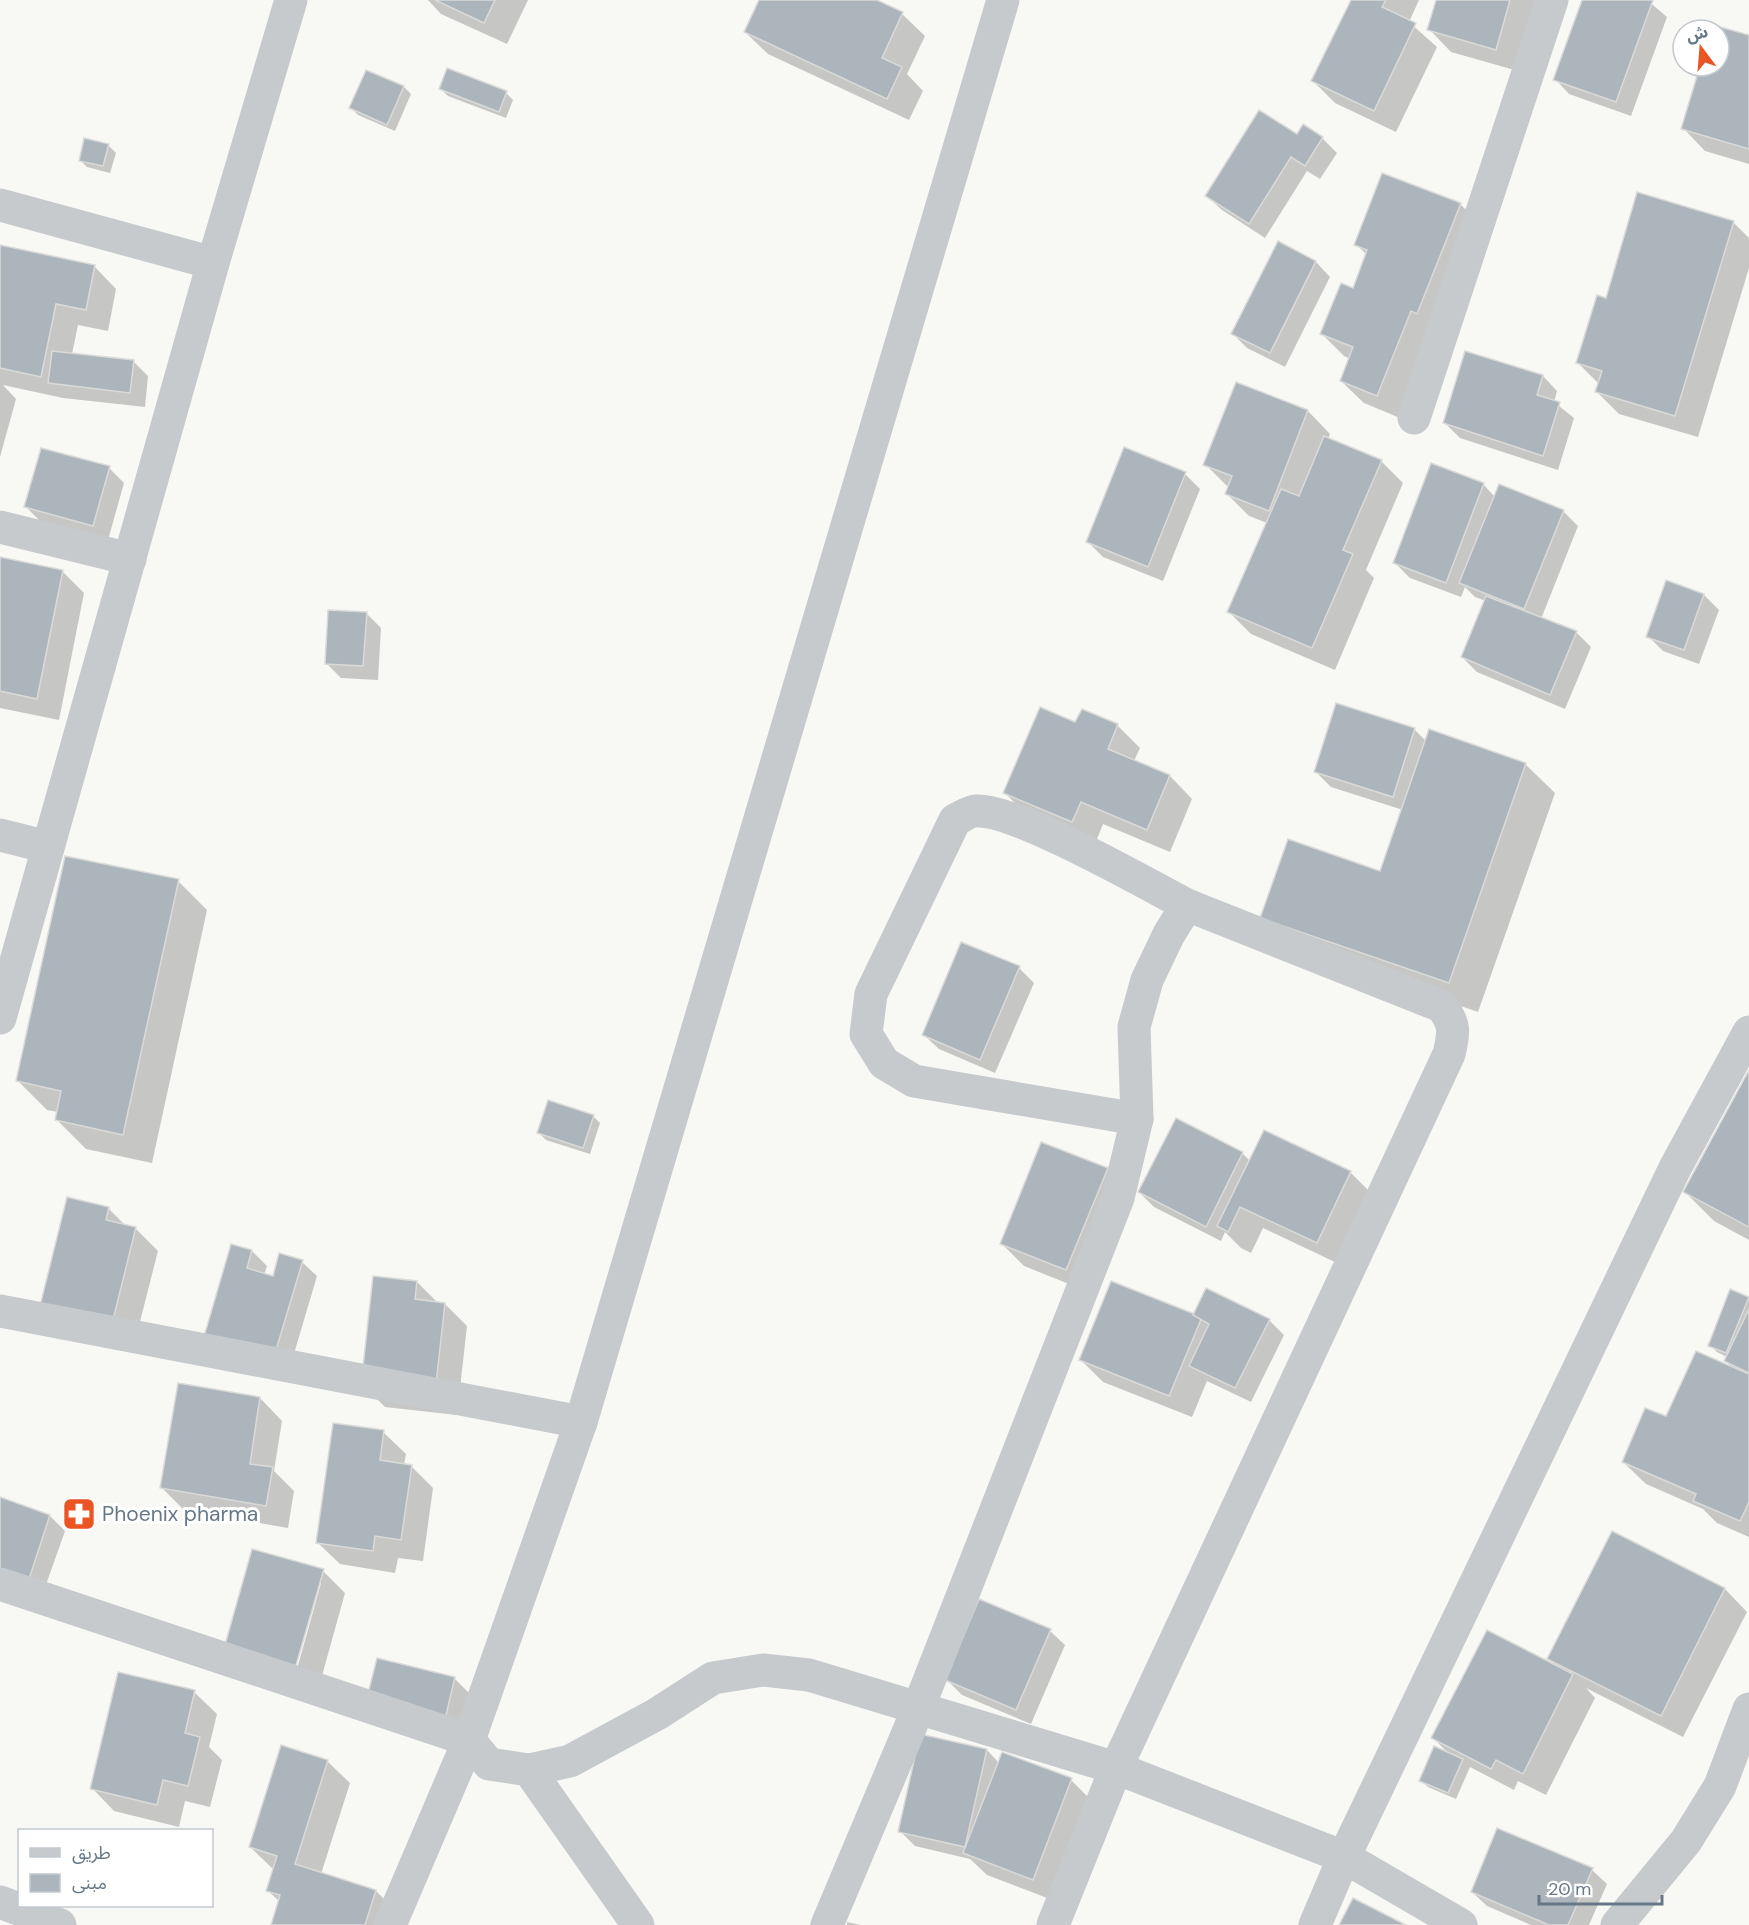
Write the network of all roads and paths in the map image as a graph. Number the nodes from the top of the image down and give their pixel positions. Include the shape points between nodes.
1 (291, 0) edge
2 (1003, 0) edge
3 (1552, 0) edge
4 (0, 205) edge
5 (213, 263) junction
6 (1414, 418) dead end
7 (0, 528) edge
8 (130, 559) junction
9 (0, 835) edge
10 (48, 847) junction
11 (1187, 905) junction
12 (0, 1018) edge
13 (1749, 1032) edge
14 (1137, 1119) junction
15 (0, 1311) edge
16 (581, 1422) junction
17 (0, 1584) edge
18 (918, 1708) junction
19 (1749, 1709) edge
20 (469, 1740) junction
21 (1116, 1768) junction
22 (529, 1770) junction
23 (1344, 1857) junction
24 (0, 1902) edge
25 (60, 1925) edge
26 (390, 1925) edge
27 (638, 1925) edge
28 (827, 1925) edge
29 (1053, 1925) edge
30 (1315, 1925) edge
31 (1461, 1925) edge
32 (1617, 1925) edge

1 - 5 street
2 - 16 street
3 - 6 street
4 - 5 street
5 - 8 street
7 - 8 street
8 - 10 street
9 - 10 street
10 - 12 street
11 - 14 street via 1147,980 1134,1027
11 - 14 street via 1037,830 995,813 974,811 955,820 871,994 866,1034 884,1063 914,1081
11 - 21 street via 1441,1006 1452,1019 1453,1036 1444,1065
13 - 23 street via 1675,1168
14 - 18 street via 1118,1198
15 - 16 street
16 - 20 street
17 - 20 street
18 - 21 street
18 - 22 street via 809,1675 763,1670 713,1678 657,1714 570,1761
18 - 28 street
19 - 32 street via 1720,1786 1686,1841
20 - 22 street via 489,1764
20 - 26 street
21 - 23 street
21 - 29 street
22 - 27 street
23 - 30 street
23 - 31 street
24 - 25 street

